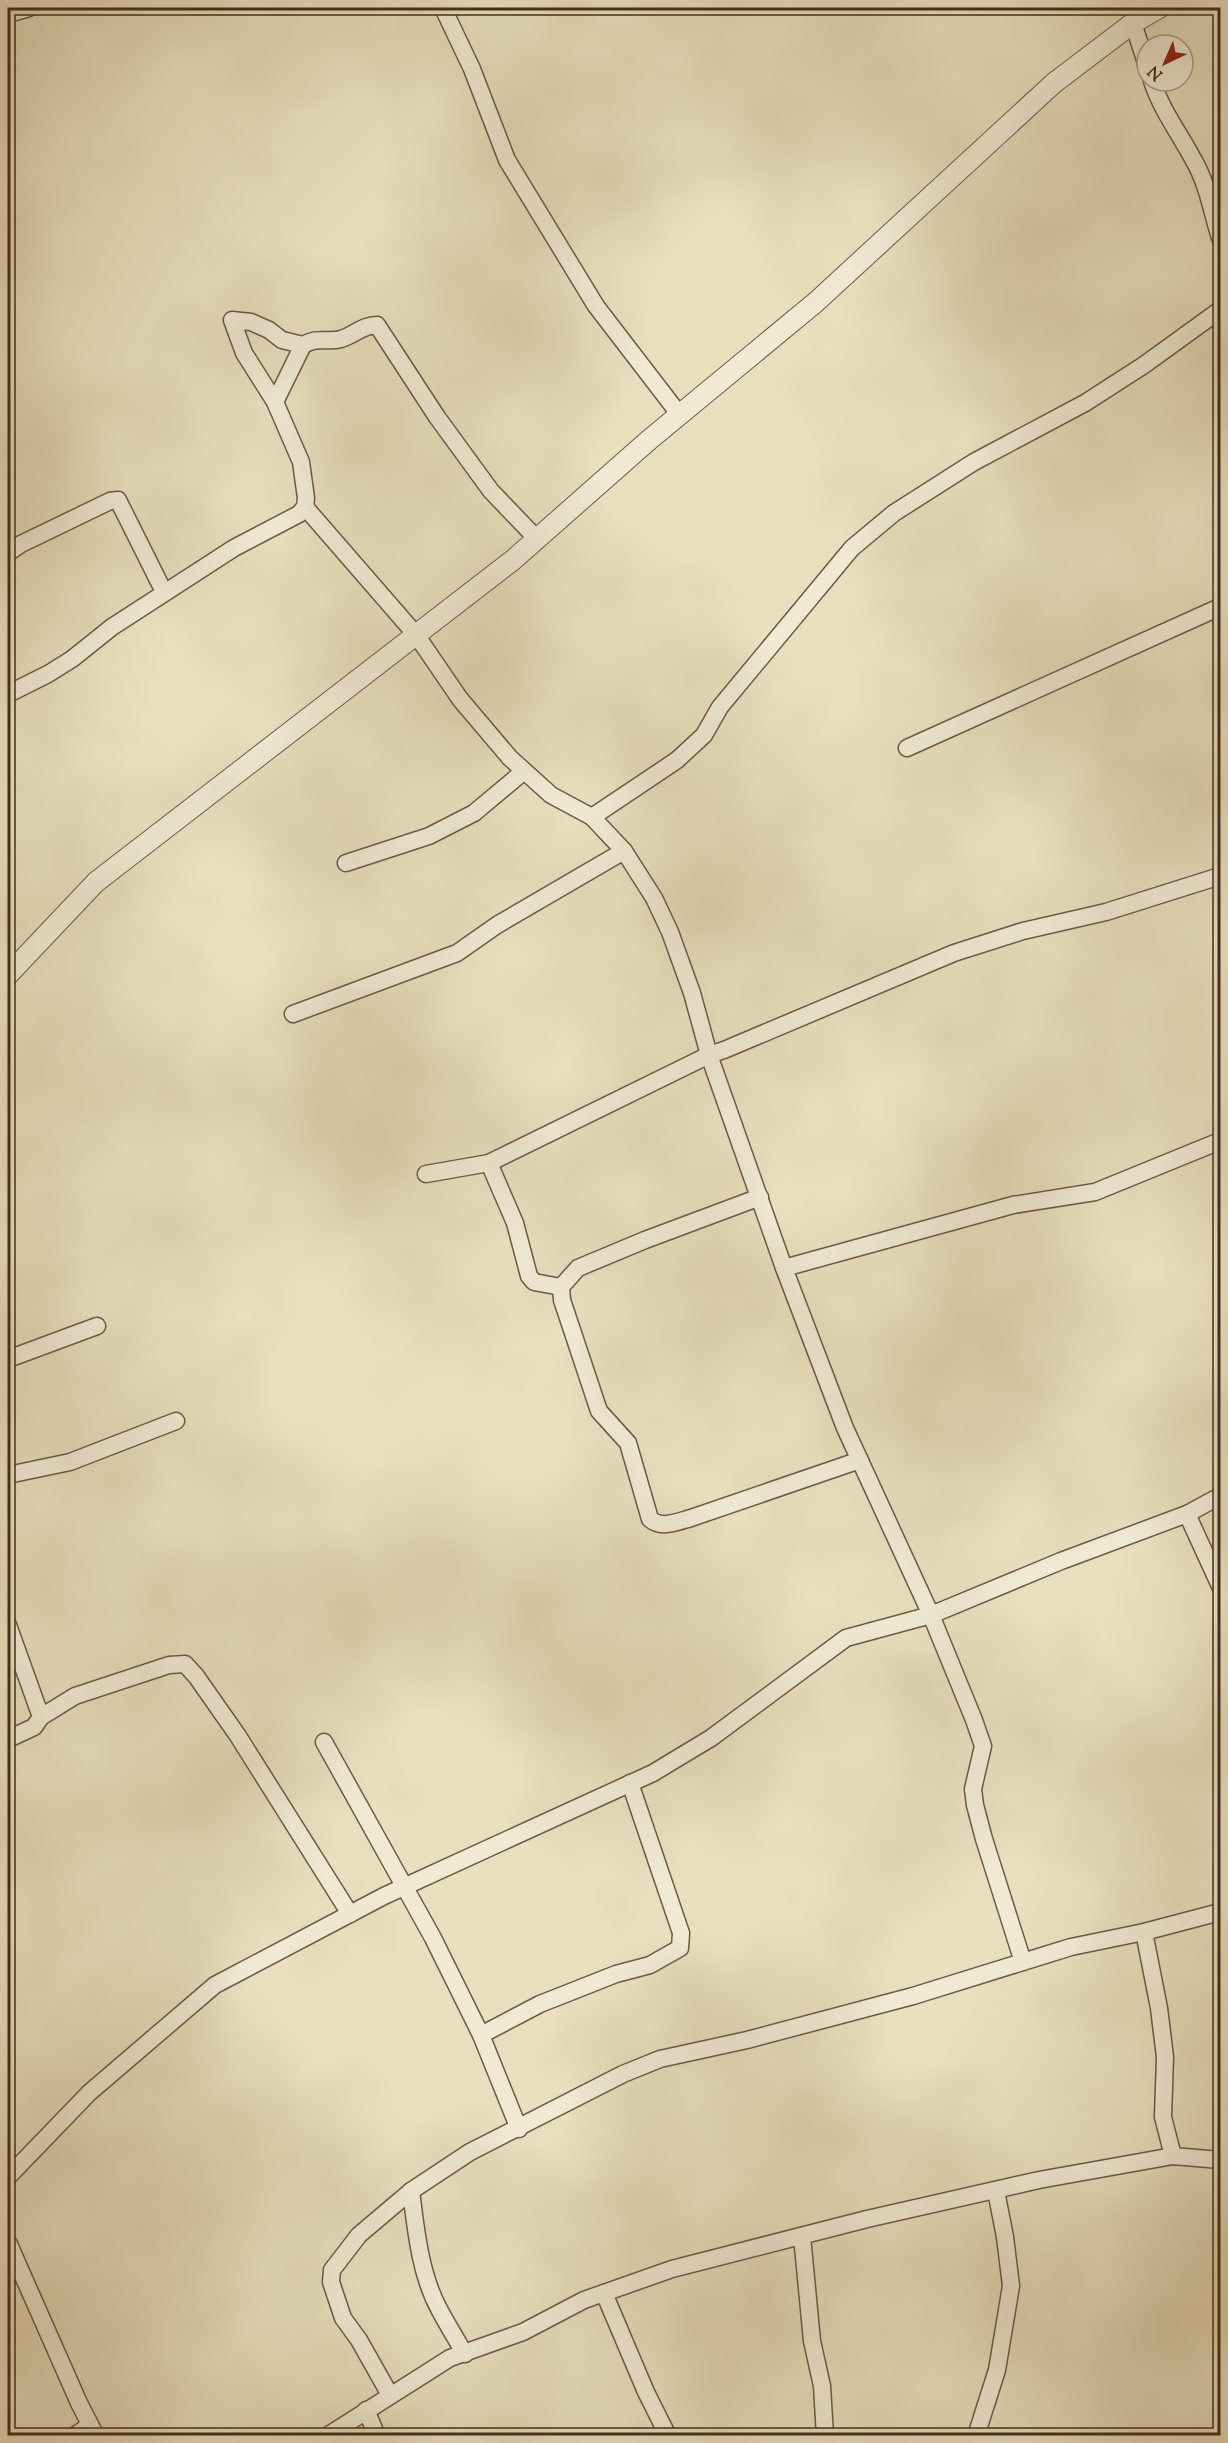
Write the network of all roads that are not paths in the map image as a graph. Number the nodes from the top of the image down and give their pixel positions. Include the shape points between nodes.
1 (29, 8) edge
2 (442, 8) edge
3 (1159, 8) edge
4 (8, 14) edge
5 (1133, 23) junction
6 (1136, 33) edge
7 (1158, 93) edge
8 (1221, 238) edge
9 (1221, 310) edge
10 (303, 345) junction
11 (275, 402) junction
12 (680, 414) junction
13 (305, 507) junction
14 (537, 539) junction
15 (8, 553) edge
16 (164, 592) junction
17 (1221, 607) edge
18 (417, 636) junction
19 (8, 694) edge
20 (907, 748) dead end
21 (523, 772) junction
22 (592, 817) junction
23 (624, 851) junction
24 (346, 863) dead end
25 (1221, 876) edge
26 (8, 975) edge
27 (293, 1014) dead end
28 (709, 1055) junction
29 (1221, 1141) edge
30 (489, 1162) junction
31 (426, 1174) dead end
32 (760, 1197) junction
33 (784, 1268) junction
34 (561, 1287) junction
35 (97, 1326) dead end
36 (8, 1359) edge
37 (176, 1421) dead end
38 (860, 1460) junction
39 (8, 1475) edge
40 (1221, 1496) edge
41 (1187, 1514) junction
42 (1221, 1586) edge
43 (931, 1615) junction
44 (8, 1625) edge
45 (41, 1717) junction
46 (8, 1739) edge
47 (324, 1742) dead end
48 (630, 1783) junction
49 (403, 1887) junction
50 (1221, 1912) edge
51 (350, 1914) junction
52 (1144, 1932) junction
53 (1023, 1962) junction
54 (481, 2035) junction
55 (519, 2129) junction
56 (1173, 2156) junction
57 (1221, 2160) edge
58 (8, 2177) edge
59 (411, 2191) junction
60 (996, 2191) junction
61 (802, 2236) junction
62 (8, 2242) edge
63 (604, 2293) junction
64 (465, 2354) junction
65 (390, 2395) junction
66 (366, 2410) junction
67 (93, 2430) edge
68 (74, 2436) edge
69 (327, 2436) edge
70 (377, 2436) edge
71 (668, 2436) edge
72 (825, 2436) edge
73 (976, 2436) edge

1 - 4 street
2 - 12 street via 472,69 507,160 596,306
3 - 5 street
5 - 6 street
5 - 12 street via 1054,83 816,302
7 - 8 street via 1194,160
9 - 22 street via 1119,382 974,462 894,513 852,548 720,707 704,735 677,760
10 - 11 street
10 - 11 street via 282,340 252,322 232,320 244,353
10 - 14 street via 312,339 344,338 362,328 377,325 382,329 437,417 491,490
11 - 13 street via 301,462
12 - 14 street
13 - 16 street
13 - 18 street
14 - 18 street
15 - 16 street via 110,501 118,501
16 - 19 street via 72,659
17 - 20 street
18 - 21 street via 460,699
18 - 26 street via 96,882
21 - 22 street via 551,795
21 - 24 street via 474,813 429,836
22 - 23 street
23 - 27 street via 497,925 457,953
23 - 28 street via 670,932
25 - 28 street via 954,953
28 - 30 street
28 - 32 street
29 - 33 street via 1095,1192 1013,1205
30 - 31 street
30 - 34 street via 515,1223 529,1276 545,1286
32 - 33 street
32 - 34 street via 578,1268
33 - 38 street
34 - 38 street via 598,1411 628,1443 650,1519 655,1523 691,1518
35 - 36 street
37 - 39 street via 70,1462
38 - 43 street
40 - 41 street
41 - 42 street
41 - 43 street
43 - 48 street via 846,1638 711,1738
43 - 53 street via 983,1746 974,1789 975,1805
44 - 45 street
45 - 46 street via 34,1727
45 - 51 street via 75,1696 170,1665 185,1664 238,1736
47 - 49 street
48 - 49 street
48 - 54 street via 681,1933 680,1948 650,1965 540,2004
49 - 51 street
49 - 54 street
50 - 52 street
51 - 58 street via 215,1985 89,2093
52 - 53 street via 1071,1947
52 - 56 street via 1159,2008 1165,2057 1163,2117
53 - 55 street via 747,2040 660,2059 623,2074
54 - 55 street
55 - 59 street via 470,2152
56 - 57 street
56 - 60 street
59 - 64 street via 425,2274 438,2308
59 - 65 street via 359,2235 332,2270 331,2282 343,2318
60 - 61 street
60 - 73 street via 1011,2286 997,2370
61 - 63 street via 672,2269
61 - 72 street
62 - 67 street
63 - 64 street via 523,2332
63 - 71 street
64 - 65 street via 450,2358
65 - 66 street
66 - 69 street
66 - 70 street
67 - 68 street

